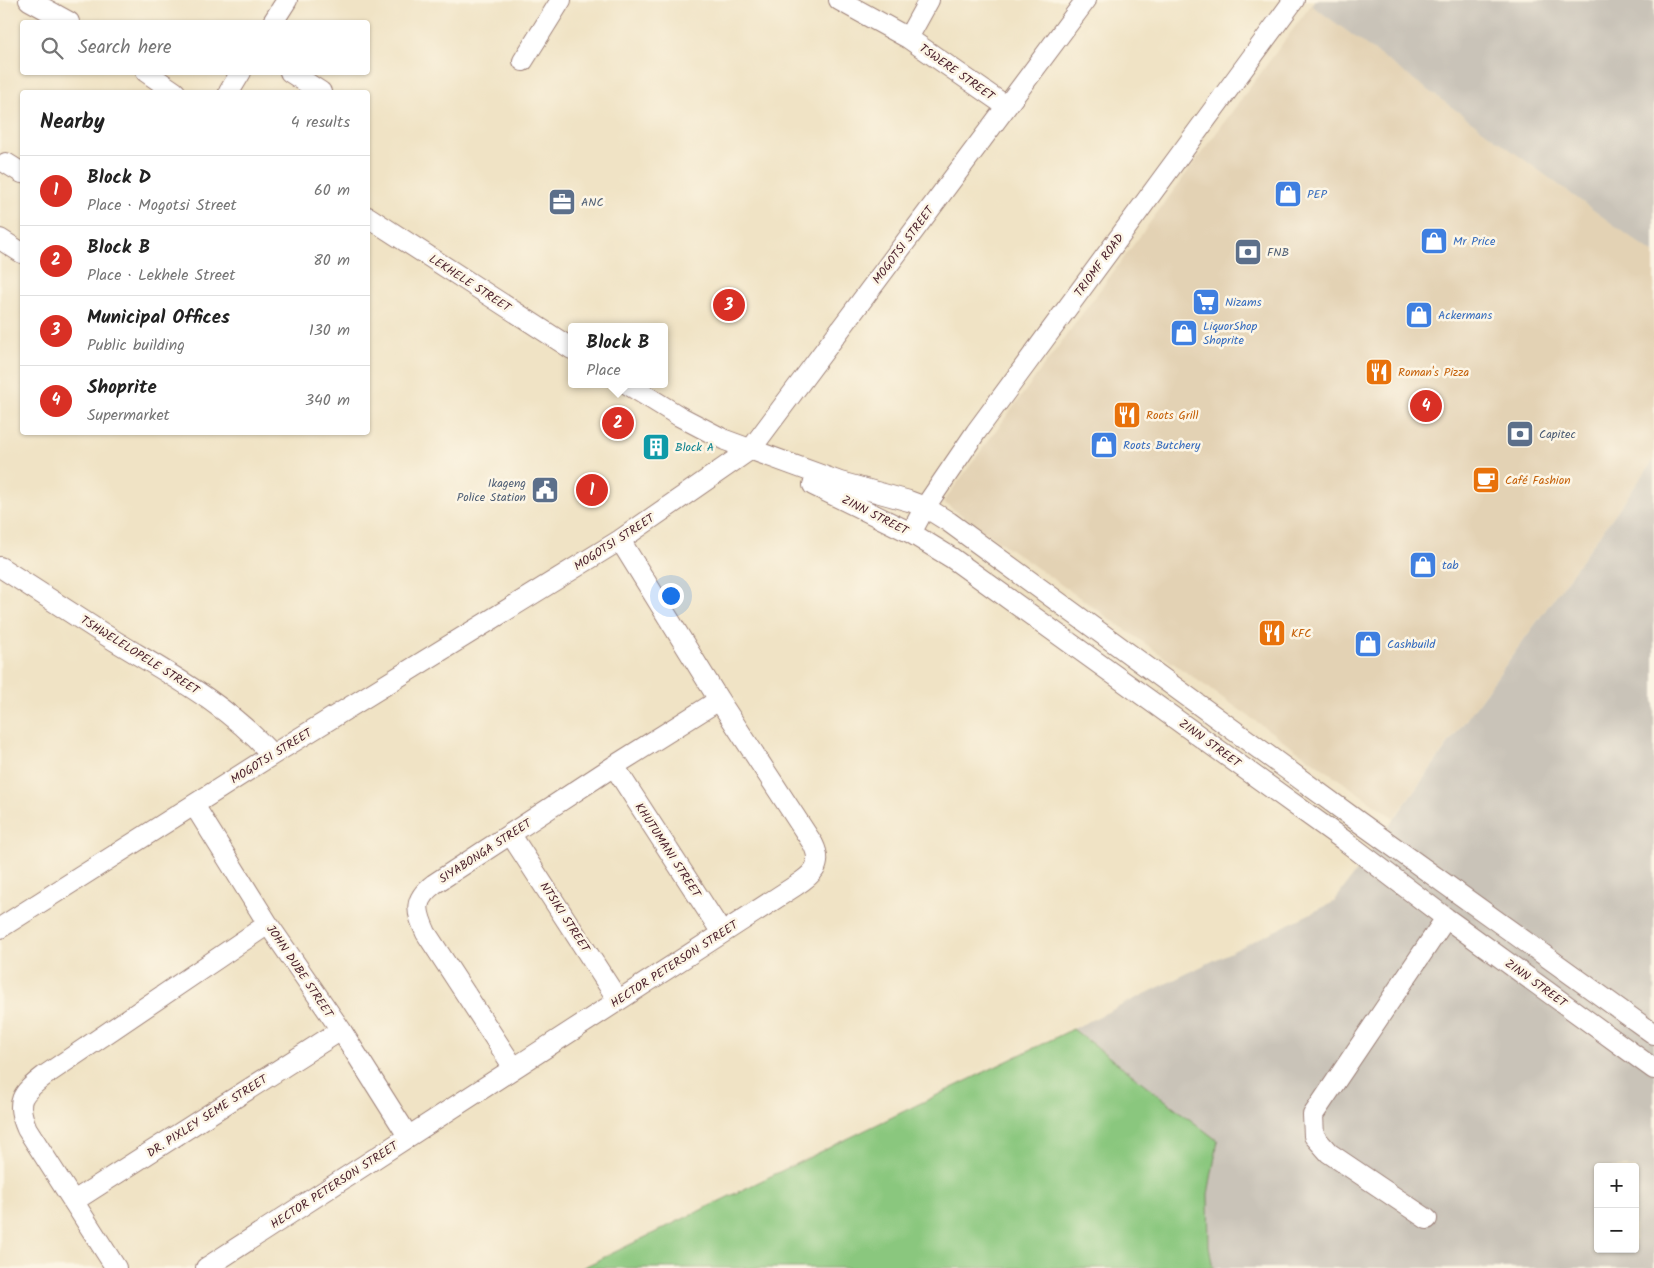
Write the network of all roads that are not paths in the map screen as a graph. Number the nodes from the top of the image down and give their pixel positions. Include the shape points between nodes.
1 (29, 0) edge
2 (287, 0) edge
3 (561, 0) edge
4 (839, 0) edge
5 (929, 0) edge
6 (1086, 0) edge
7 (1294, 0) edge
8 (65, 20) edge
9 (274, 20) edge
10 (908, 38) junction
11 (522, 61) dead end
12 (150, 75) edge
13 (240, 75) edge
14 (295, 75) edge
15 (172, 90) edge
16 (229, 90) edge
17 (318, 90) edge
18 (1006, 106) junction
19 (370, 218) edge
20 (0, 238) edge
21 (20, 252) edge
22 (568, 346) edge
23 (633, 388) edge
24 (747, 451) junction
25 (925, 507) junction
26 (911, 533) junction
27 (620, 540) junction
28 (0, 567) edge
29 (719, 700) junction
30 (272, 755) junction
31 (614, 766) junction
32 (194, 805) junction
33 (511, 835) junction
34 (1446, 918) junction
35 (268, 924) junction
36 (0, 928) edge
37 (722, 933) junction
38 (618, 1000) junction
39 (341, 1030) junction
40 (1654, 1034) edge
41 (514, 1068) junction
42 (1654, 1069) edge
43 (408, 1136) junction
44 (74, 1201) junction
45 (1427, 1219) dead end
46 (116, 1268) edge
47 (206, 1268) edge

1 - 8 street
2 - 9 street
3 - 11 street
4 - 10 street, TSWERE STREET
5 - 10 street, TSWERE STREET
6 - 18 street, MOGOTSI STREET
7 - 25 street, TRIOMF ROAD via 976,432
10 - 18 street, TSWERE STREET
12 - 15 street
13 - 16 street
14 - 17 street
18 - 24 street, MOGOTSI STREET
19 - 22 street, LEKHELE STREET
20 - 21 street
23 - 24 street via 678,416
24 - 25 street, ZINN STREET
24 - 26 street, ZINN STREET
24 - 27 street, MOGOTSI STREET
25 - 26 street, TRIOMF ROAD
25 - 40 street, ZINN STREET
26 - 34 street, ZINN STREET via 952,558 1131,685
27 - 29 street, HECTOR PETERSON STREET
27 - 30 street, MOGOTSI STREET
28 - 30 street, TSHWELELOPELE STREET via 196,690 258,739
29 - 31 street, SIYABONGA STREET
29 - 37 street, HECTOR PETERSON STREET via 813,844 818,860 806,879
30 - 32 street, MOGOTSI STREET
31 - 33 street, SIYABONGA STREET
31 - 37 street, KHUTUMANI STREET
32 - 35 street, JOHN DUBE STREET
32 - 36 street, MOGOTSI STREET
33 - 38 street, NTSIKI STREET
33 - 41 street, SIYABONGA STREET via 427,889 417,904 418,917 426,933
34 - 42 street, ZINN STREET
34 - 45 street via 1313,1116 1314,1136 1329,1154
35 - 39 street, JOHN DUBE STREET
35 - 44 street via 44,1076 23,1096 21,1114 27,1129
37 - 38 street, HECTOR PETERSON STREET
38 - 41 street, HECTOR PETERSON STREET
39 - 43 street, JOHN DUBE STREET
39 - 44 street, DR. PIXLEY SEME STREET
41 - 43 street, HECTOR PETERSON STREET
43 - 47 street, HECTOR PETERSON STREET
44 - 46 street

